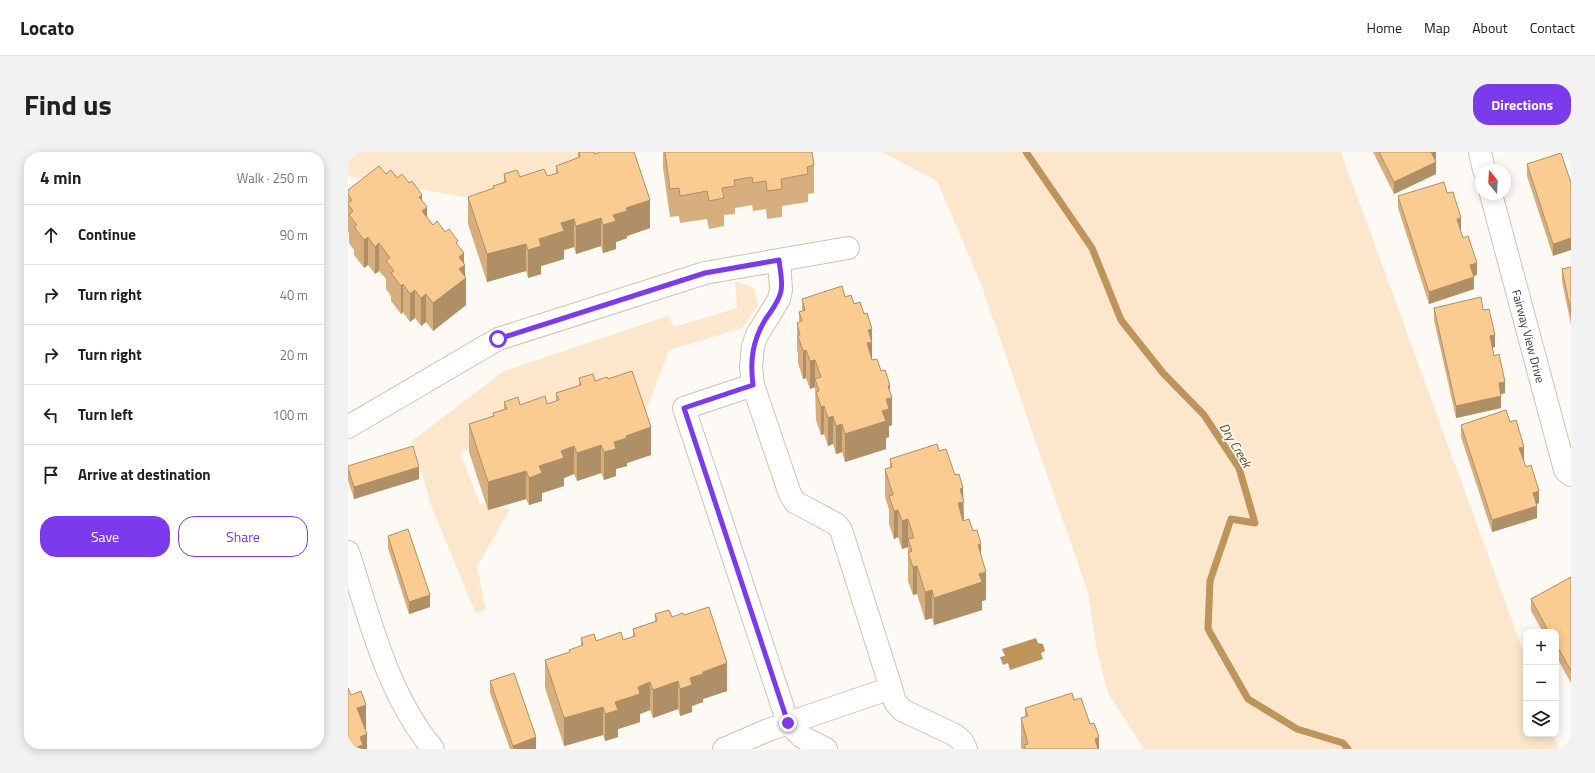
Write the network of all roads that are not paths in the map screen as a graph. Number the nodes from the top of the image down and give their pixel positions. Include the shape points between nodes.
1 (1480, 152) edge
2 (1483, 164) edge
3 (1493, 200) edge
4 (848, 248) dead end
5 (779, 260) junction
6 (753, 385) junction
7 (348, 427) edge
8 (1571, 475) edge
9 (348, 552) edge
10 (891, 688) junction
11 (788, 723) junction
12 (433, 749) edge
13 (724, 749) edge
14 (826, 749) edge
15 (966, 749) edge

1 - 2 street
3 - 8 street, Fairway View Drive via 1565,470
4 - 5 street
5 - 6 street via 781,290 779,299 753,346
5 - 7 street via 705,273 498,339
6 - 10 street via 792,499 836,524 841,530
6 - 11 street via 684,408
9 - 12 street via 391,677 413,722
10 - 11 street
10 - 15 street via 895,702 902,710 955,735 962,740
11 - 13 street
11 - 14 street via 802,737

